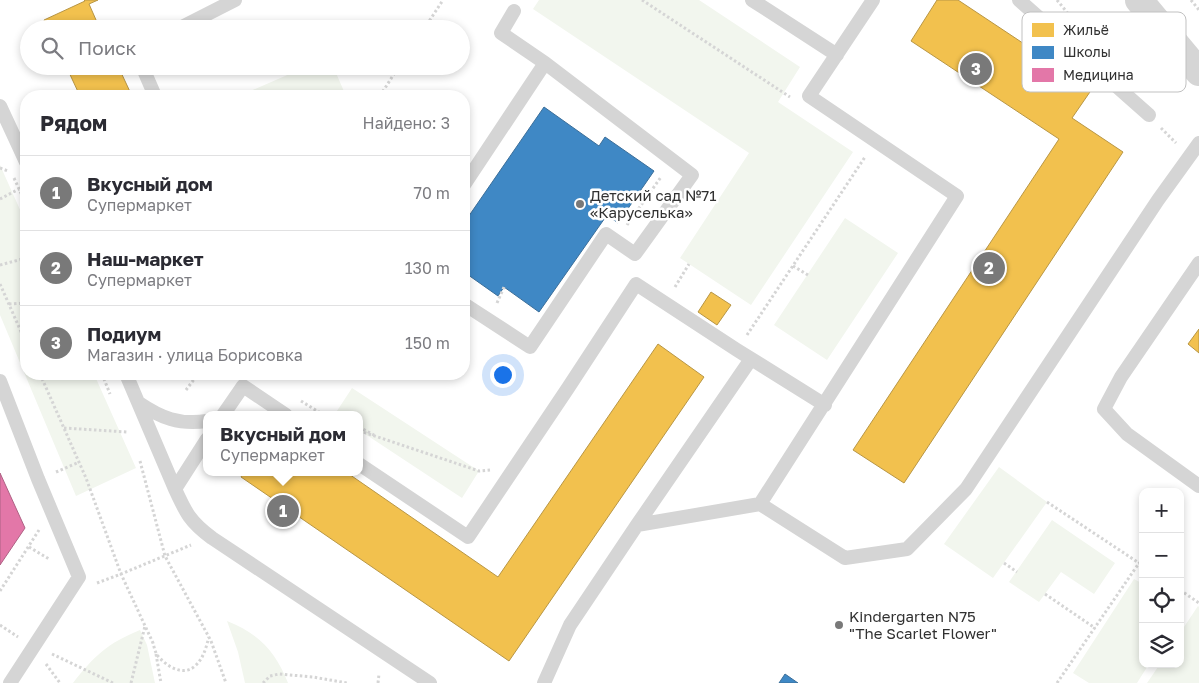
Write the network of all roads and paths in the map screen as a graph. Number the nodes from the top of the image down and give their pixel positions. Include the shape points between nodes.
1 (235, 0) edge
2 (443, 0) edge
3 (642, 0) edge
4 (752, 0) edge
5 (873, 0) edge
6 (1019, 0) edge
7 (1139, 0) edge
8 (1191, 0) edge
9 (1199, 10) edge
10 (514, 12) dead end
11 (1033, 12) edge
12 (1149, 12) edge
13 (196, 20) edge
14 (430, 20) edge
15 (837, 55) junction
16 (1186, 56) edge
17 (546, 62) junction
18 (1199, 72) edge
19 (146, 75) edge
20 (393, 75) edge
21 (152, 90) edge
22 (384, 90) edge
23 (1123, 92) edge
24 (796, 102) dead end
25 (0, 106) edge
26 (1149, 115) joint
27 (876, 141) junction
28 (1199, 143) edge
29 (20, 149) edge
30 (1189, 157) junction
31 (470, 175) edge
32 (662, 176) dead end
33 (19, 189) dead end
34 (0, 199) edge
35 (635, 254) junction
36 (20, 260) edge
37 (1199, 263) edge
38 (689, 264) dead end
39 (0, 265) edge
40 (793, 266) junction
41 (808, 275) dead end
42 (0, 284) edge
43 (20, 303) edge
44 (665, 303) junction
45 (9, 304) junction
46 (470, 308) edge
47 (20, 329) edge
48 (737, 350) junction
49 (751, 359) junction
50 (43, 380) edge
51 (105, 380) edge
52 (129, 380) edge
53 (194, 380) edge
54 (0, 381) edge
55 (186, 390) dead end
56 (111, 396) dead end
57 (139, 403) junction
58 (825, 404) junction
59 (227, 411) edge
60 (280, 411) edge
61 (203, 421) edge
62 (123, 423) dead end
63 (64, 428) junction
64 (363, 429) edge
65 (127, 432) junction
66 (363, 432) edge
67 (130, 439) dead end
68 (383, 439) junction
69 (203, 446) edge
70 (136, 454) dead end
71 (363, 467) edge
72 (515, 467) junction
73 (1199, 486) edge
74 (175, 489) junction
75 (1047, 502) dead end
76 (760, 504) junction
77 (637, 525) junction
78 (42, 526) dead end
79 (204, 532) junction
80 (29, 547) junction
81 (165, 556) junction
82 (1004, 563) dead end
83 (1139, 563) edge
84 (1139, 567) edge
85 (1017, 572) dead end
86 (121, 574) junction
87 (79, 577) junction
88 (0, 590) edge
89 (1184, 593) edge
90 (1045, 594) dead end
91 (1199, 603) edge
92 (145, 626) junction
93 (1095, 628) junction
94 (208, 637) junction
95 (156, 653) junction
96 (57, 656) dead end
97 (10, 683) edge
98 (113, 683) edge
99 (131, 683) edge
100 (161, 683) edge
101 (226, 683) edge
102 (263, 683) edge
103 (347, 683) edge
104 (430, 683) edge
105 (544, 683) edge
106 (1057, 683) edge

1 - 13 lane
2 - 14 path
3 - 24 path
4 - 15 lane
5 - 15 lane
6 - 11 lane
7 - 12 street
8 - 9 path
10 - 17 lane via 501,32
15 - 27 lane via 809,96
16 - 18 street
17 - 31 lane
17 - 35 lane via 692,175
19 - 21 lane
20 - 22 path
23 - 26 lane
25 - 29 lane
26 - 30 path
27 - 40 path
27 - 58 lane via 957,196
28 - 30 lane
30 - 76 lane via 966,489 907,549 845,558
32 - 35 path via 624,230
33 - 34 path
35 - 46 lane via 606,234 530,347
36 - 39 path
37 - 73 lane via 1121,377 1104,408 1127,434
38 - 44 path
40 - 41 path
40 - 48 path
42 - 45 path
43 - 45 path
44 - 48 lane
44 - 72 lane via 636,284
45 - 47 path
48 - 49 lane
49 - 58 lane
49 - 77 lane
50 - 63 path
51 - 56 path
52 - 57 lane
53 - 55 path
54 - 87 lane
57 - 61 lane via 159,416
57 - 74 lane
58 - 76 lane
59 - 60 lane via 244,386
62 - 65 path
63 - 65 path
63 - 86 path
64 - 68 path
65 - 67 path
66 - 68 path
68 - 72 path via 480,471
69 - 74 lane
70 - 81 path
71 - 72 lane via 468,536
74 - 79 lane via 186,513
75 - 83 path
76 - 77 lane
77 - 105 lane via 570,625
78 - 80 path
79 - 81 path via 195,543
79 - 104 lane
80 - 87 path
80 - 88 path
81 - 86 path
81 - 94 path
82 - 85 path
84 - 93 path
86 - 87 path via 96,583
86 - 92 path
87 - 97 lane
89 - 91 path
90 - 93 path
92 - 95 path
92 - 99 path
93 - 106 path
94 - 95 path via 206,649 191,669 182,671 172,667
94 - 101 path
95 - 100 path
96 - 98 path
102 - 103 path via 270,676 279,674

